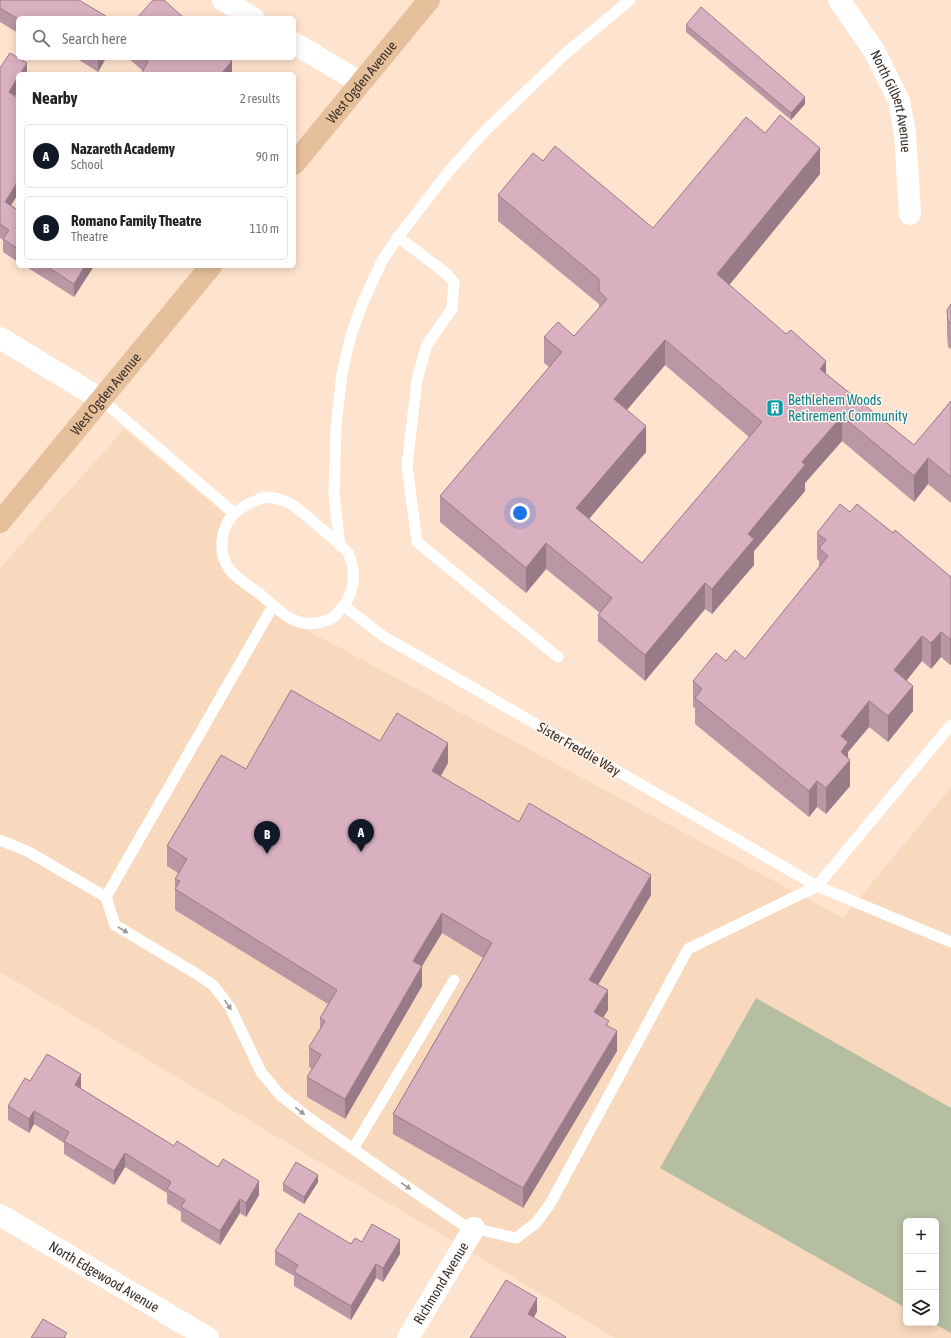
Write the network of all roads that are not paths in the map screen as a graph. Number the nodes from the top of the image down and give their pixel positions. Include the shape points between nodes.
1 (223, 0) edge
2 (428, 0) edge
3 (630, 0) edge
4 (839, 0) edge
5 (250, 16) edge
6 (296, 44) edge
7 (361, 83) junction
8 (296, 162) edge
9 (910, 214) dead end
10 (398, 236) junction
11 (209, 268) edge
12 (0, 338) edge
13 (102, 400) junction
14 (234, 513) junction
15 (0, 522) edge
16 (340, 546) junction
17 (273, 606) junction
18 (344, 606) junction
19 (558, 657) dead end
20 (951, 725) edge
21 (0, 840) edge
22 (817, 886) junction
23 (106, 897) junction
24 (951, 942) edge
25 (454, 980) dead end
26 (353, 1149) junction
27 (0, 1215) edge
28 (474, 1228) junction
29 (208, 1338) edge
30 (408, 1338) edge

1 - 5 street
2 - 7 main road, West Ogden Avenue
3 - 10 lane via 566,53 485,131 449,171
4 - 9 street, North Gilbert Avenue via 875,52 898,101 905,133
6 - 7 street
7 - 8 main road, West Ogden Avenue
10 - 16 lane via 382,261 362,302 350,335 342,373 336,426 334,494
10 - 19 lane via 447,274 454,283 452,309 427,344 417,380 407,466 417,542
11 - 13 main road, West Ogden Avenue
12 - 13 street
13 - 14 lane
13 - 15 main road, West Ogden Avenue
14 - 16 lane via 265,497 278,498 291,504
14 - 17 lane via 225,527 221,543 223,557 231,571
16 - 18 lane via 347,551 354,577 352,591
17 - 18 lane via 289,619 304,624 332,618
17 - 23 lane
18 - 22 lane, Sister Freddie Way via 383,636
20 - 22 lane
21 - 23 lane via 27,851
22 - 24 lane, Sister Freddie Way
22 - 28 lane via 688,949 550,1204 536,1223 516,1238
23 -> 26 lane via 115,925 213,986 230,1007 262,1072 280,1095
25 - 26 lane
26 -> 28 lane via 465,1226
27 - 29 street, North Edgewood Avenue
28 - 30 street, Richmond Avenue

